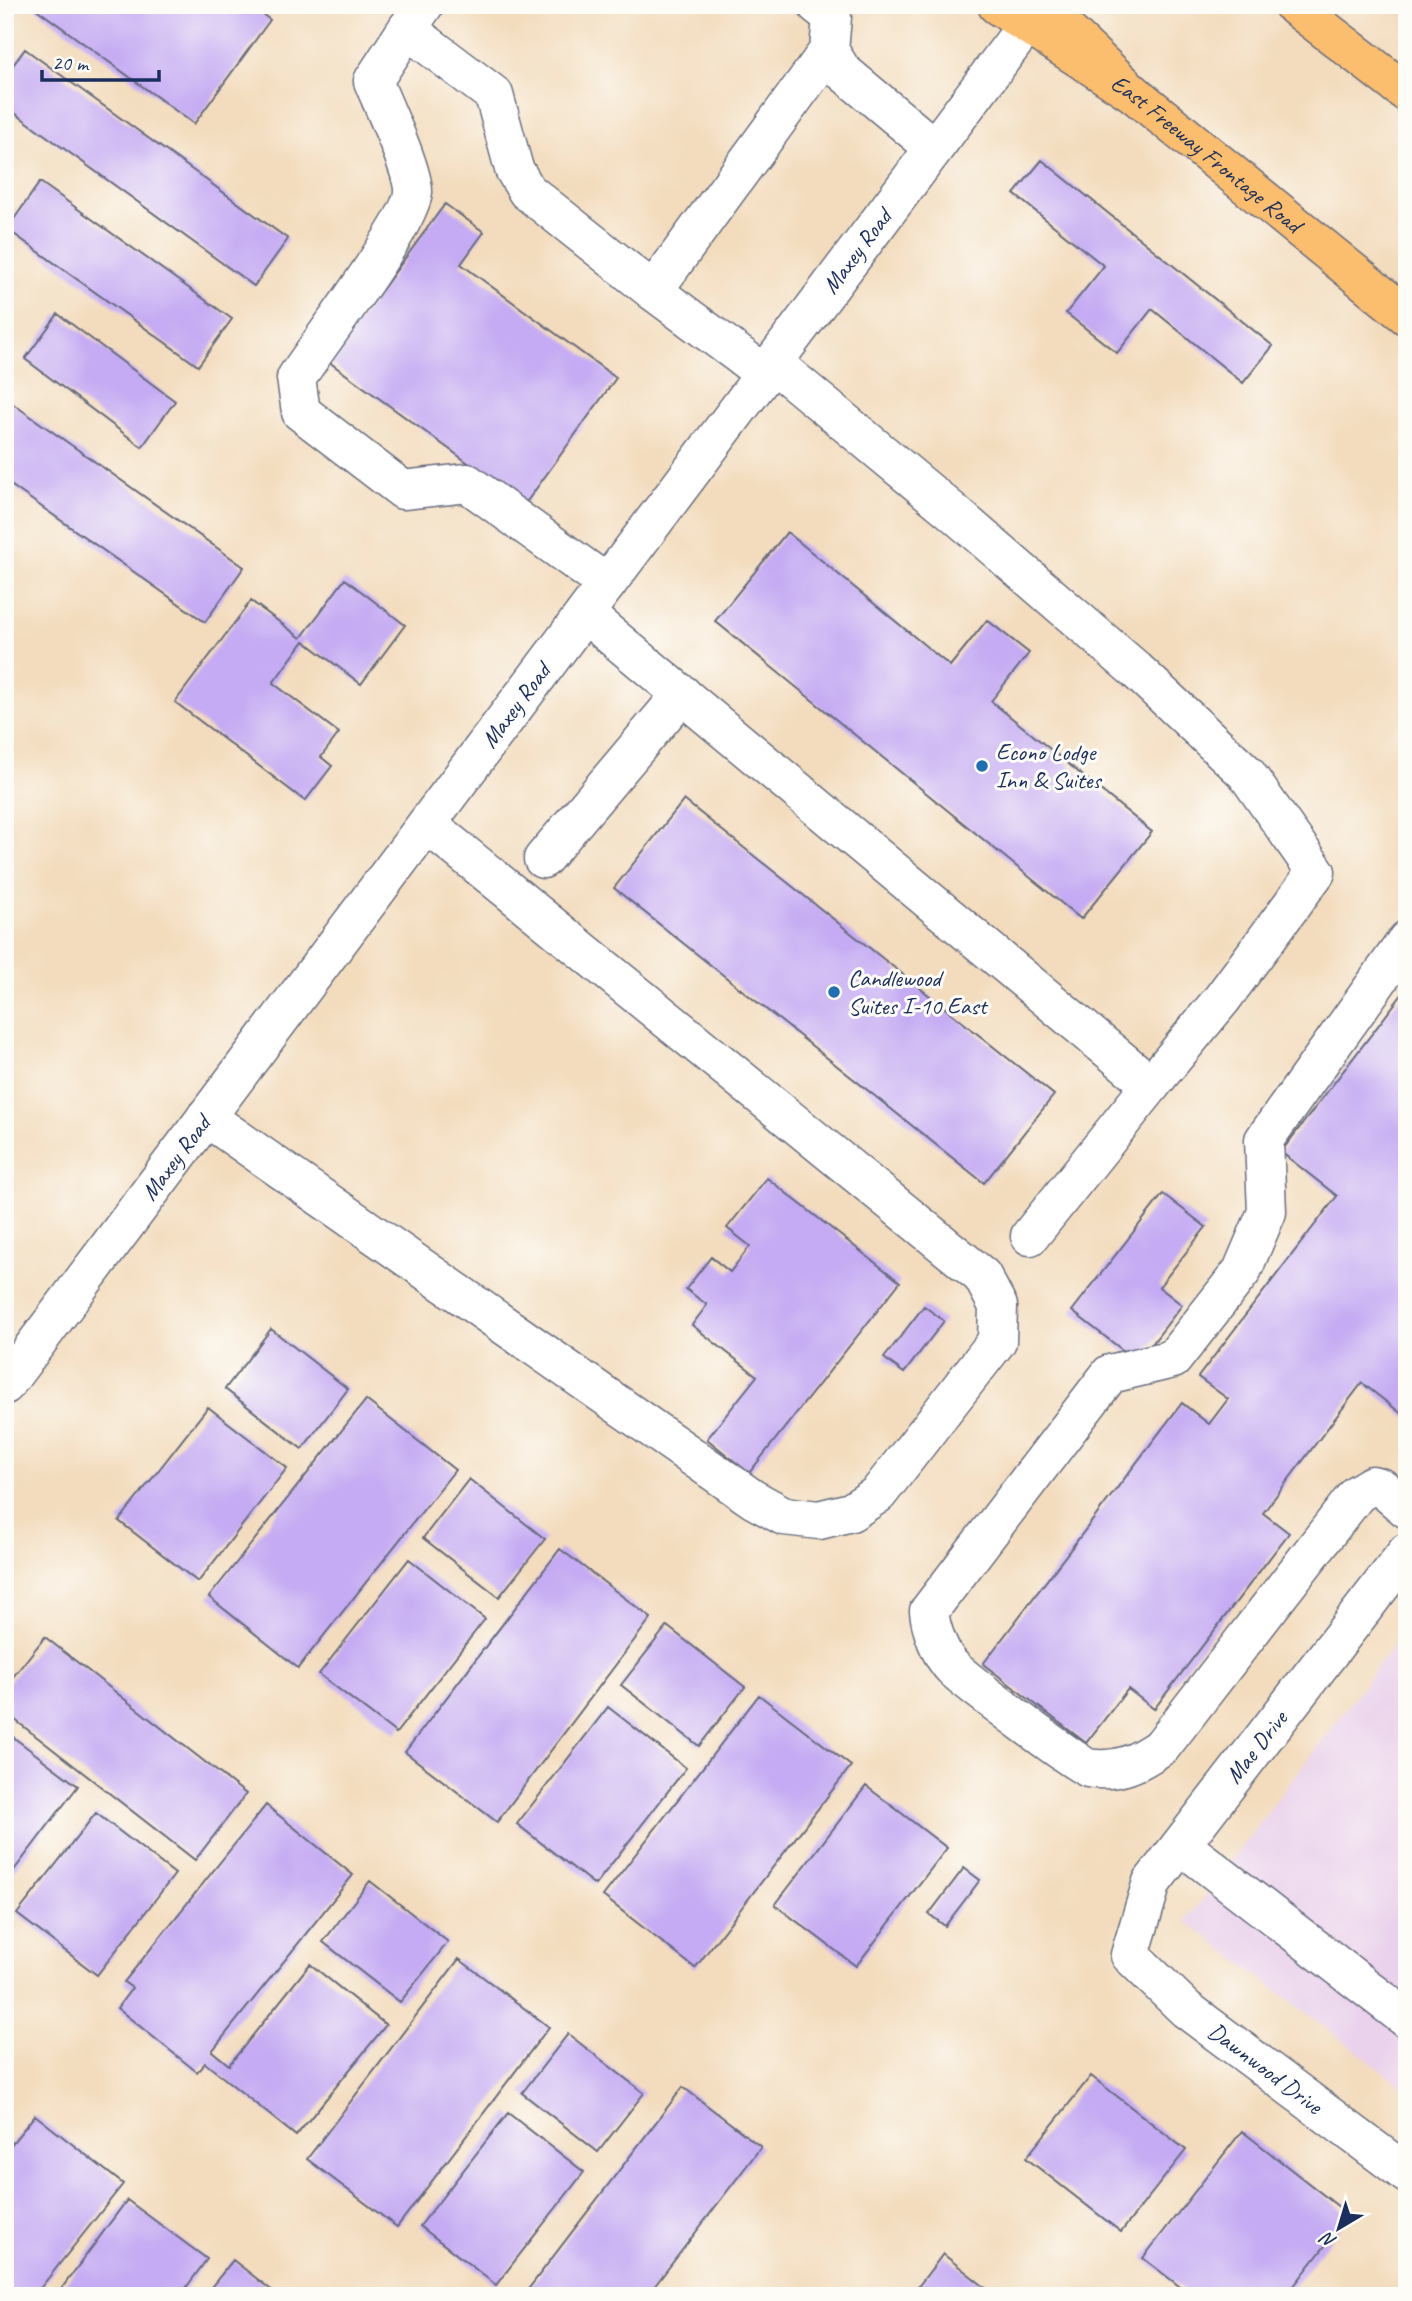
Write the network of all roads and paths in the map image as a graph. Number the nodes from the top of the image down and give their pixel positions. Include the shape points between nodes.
1 (817, 5) edge
2 (1293, 5) edge
3 (1021, 12) edge
4 (416, 17) edge
5 (829, 50) junction
6 (1407, 93) edge
7 (934, 148) junction
8 (653, 291) junction
9 (1407, 316) edge
10 (769, 368) junction
11 (596, 599) junction
12 (682, 694) junction
13 (428, 824) junction
14 (543, 859) dead end
15 (1407, 940) edge
16 (1152, 1085) junction
17 (206, 1118) junction
18 (1030, 1236) dead end
19 (5, 1385) edge
20 (1407, 1509) edge
21 (1407, 1552) edge
22 (1181, 1845) junction
23 (1130, 1955) joint
24 (1407, 2020) edge
25 (1407, 2174) edge

1 - 5 street via 832,17
2 - 6 main road
3 - 7 street, Maxey Road
3 - 9 main road, East Freeway Frontage Road via 1133,93
4 - 8 street via 494,94 514,169 527,191
4 - 11 street via 373,81 413,192 399,226 296,378 300,412 403,490 467,484
5 - 7 street via 842,71
5 - 8 street
7 - 10 street, Maxey Road
8 - 10 street
10 - 11 street, Maxey Road
10 - 16 street via 1136,670 1246,773 1316,872
11 - 12 street
11 - 13 street, Maxey Road
12 - 14 street
12 - 16 street
13 - 17 street, Maxey Road
13 - 17 street via 982,1276 998,1306 997,1341 878,1494 851,1512 819,1520 784,1516 753,1499
15 - 20 street via 1264,1140 1267,1212 1242,1271 1173,1359 1110,1374 929,1611 931,1628 953,1668 1084,1768 1114,1770 1138,1762 1162,1746 1357,1494 1372,1485
16 - 18 street
17 - 19 street, Maxey Road
21 - 22 street, Mae Drive
22 - 23 street, Mae Drive via 1152,1882
22 - 24 street
23 - 25 street, Dawnwood Drive via 1186,2009

